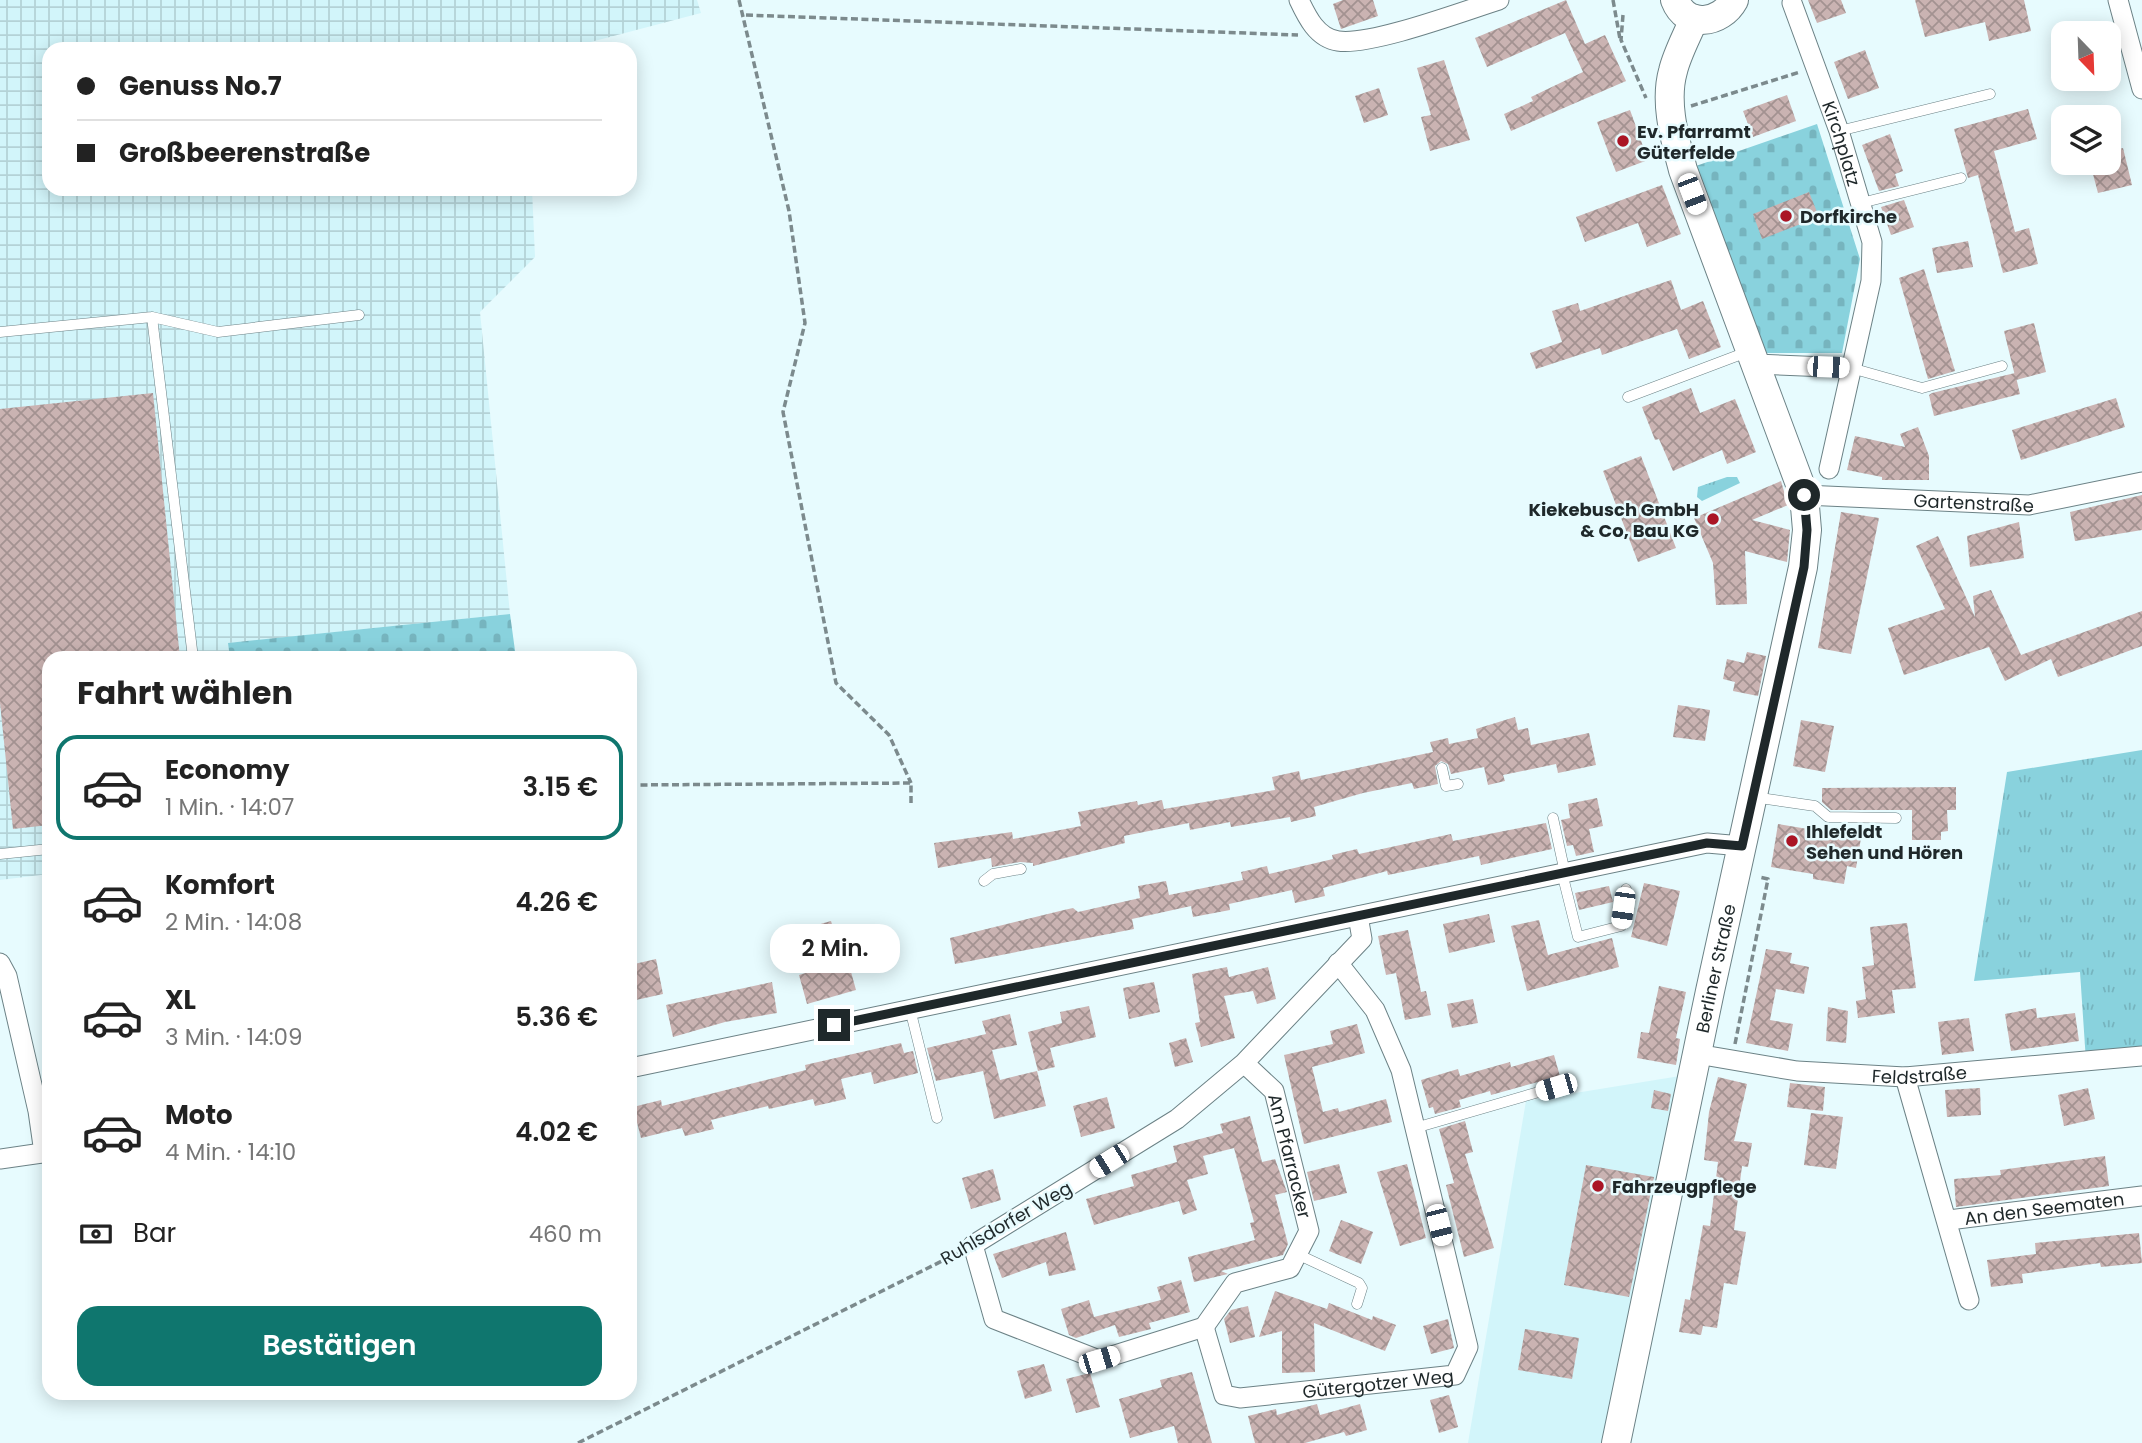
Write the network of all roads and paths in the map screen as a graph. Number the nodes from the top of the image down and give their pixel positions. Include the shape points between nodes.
1 (739, 0) edge
2 (1299, 0) edge
3 (1499, 0) edge
4 (1614, 0) edge
5 (1734, 0) edge
6 (2118, 0) edge
7 (1792, 3) dead end
8 (1685, 10) edge
9 (747, 15) dead end
10 (1623, 15) dead end
11 (1325, 36) junction
12 (1621, 40) junction
13 (1815, 67) junction
14 (2142, 89) edge
15 (1990, 94) dead end
16 (1648, 103) dead end
17 (1694, 106) dead end
18 (1839, 131) junction
19 (1961, 178) dead end
20 (1861, 203) junction
21 (359, 315) dead end
22 (152, 317) junction
23 (0, 332) edge
24 (1754, 358) junction
25 (2002, 366) dead end
26 (1851, 368) junction
27 (1628, 397) dead end
28 (1829, 469) dead end
29 (2142, 482) edge
30 (1804, 495) junction
31 (192, 651) edge
32 (1442, 768) dead end
33 (911, 783) junction
34 (1458, 784) dead end
35 (637, 785) edge
36 (1753, 797) junction
37 (911, 804) dead end
38 (1553, 818) dead end
39 (1896, 818) dead end
40 (1742, 846) junction
41 (42, 850) edge
42 (0, 854) edge
43 (1021, 869) dead end
44 (1563, 873) junction
45 (1754, 876) dead end
46 (984, 881) dead end
47 (1626, 890) dead end
48 (1358, 916) junction
49 (0, 963) edge
50 (1338, 963) junction
51 (910, 1009) junction
52 (1697, 1054) junction
53 (2142, 1056) edge
54 (1732, 1060) junction
55 (1244, 1063) junction
56 (637, 1067) edge
57 (1905, 1077) junction
58 (1556, 1087) dead end
59 (937, 1118) dead end
60 (1415, 1128) junction
61 (42, 1132) edge
62 (42, 1154) edge
63 (0, 1159) edge
64 (2142, 1196) edge
65 (1949, 1220) junction
66 (972, 1245) junction
67 (1297, 1254) junction
68 (1969, 1300) dead end
69 (1357, 1304) dead end
70 (1204, 1327) junction
71 (578, 1443) edge
72 (1616, 1443) edge

1 - 33 path via 789,211 805,323 783,412 836,683 889,735
2 - 11 street via 1309,22
3 - 11 street via 1370,39 1338,41
4 - 12 path
5 - 8 main road via 1722,16 1703,21
6 - 14 street
7 - 13 street, Kirchplatz
8 - 24 main road via 1672,72 1673,133
9 - 11 path
10 - 12 path
12 - 16 path
13 - 17 path
13 - 18 street, Kirchplatz
15 - 18 lane
18 - 20 street, Kirchplatz
19 - 20 lane
20 - 26 street, Kirchplatz via 1872,242 1871,281
21 - 22 lane via 218,332
22 - 23 lane
22 - 31 lane
24 - 26 street
24 - 27 lane
24 - 30 main road
25 - 26 lane via 1922,388
26 - 28 street, Kirchplatz
29 - 30 street, Gartenstraße via 2029,505
30 - 36 main road, Berliner Straße via 1804,567
32 - 34 lane via 1446,786
33 - 35 path
33 - 37 path
36 - 39 lane via 1815,806 1828,817
36 - 40 main road, Berliner Straße
38 - 44 lane
40 - 44 street via 1707,843
40 - 52 main road, Berliner Straße
41 - 42 lane
43 - 46 lane via 993,874
44 - 47 lane via 1578,937 1621,926
44 - 48 street
45 - 54 path via 1768,879
48 - 50 street, Ruhlsdorfer Weg via 1362,939
48 - 51 street
49 - 61 street via 7,976
50 - 55 street, Ruhlsdorfer Weg
50 - 60 street, Gütergotzer Weg via 1375,1010 1401,1070
51 - 56 street
51 - 59 lane
52 - 54 street, Feldstraße
52 - 72 main road, Berliner Straße
53 - 57 street, Feldstraße
54 - 57 street, Feldstraße via 1797,1071
55 - 66 street, Ruhlsdorfer Weg via 1177,1119
55 - 67 street, Am Pfarracker via 1274,1091 1309,1231
57 - 65 street, An den Seematen
58 - 60 lane
60 - 70 street, Gütergotzer Weg via 1468,1347 1455,1375 1240,1398 1224,1395
62 - 63 street
64 - 65 street, An den Seematen
65 - 68 street, An den Seematen
66 - 70 street via 993,1319 1099,1360
66 - 71 path, Ruhlsdorfer Weg
67 - 69 lane via 1359,1283
67 - 70 street via 1290,1268 1235,1283

